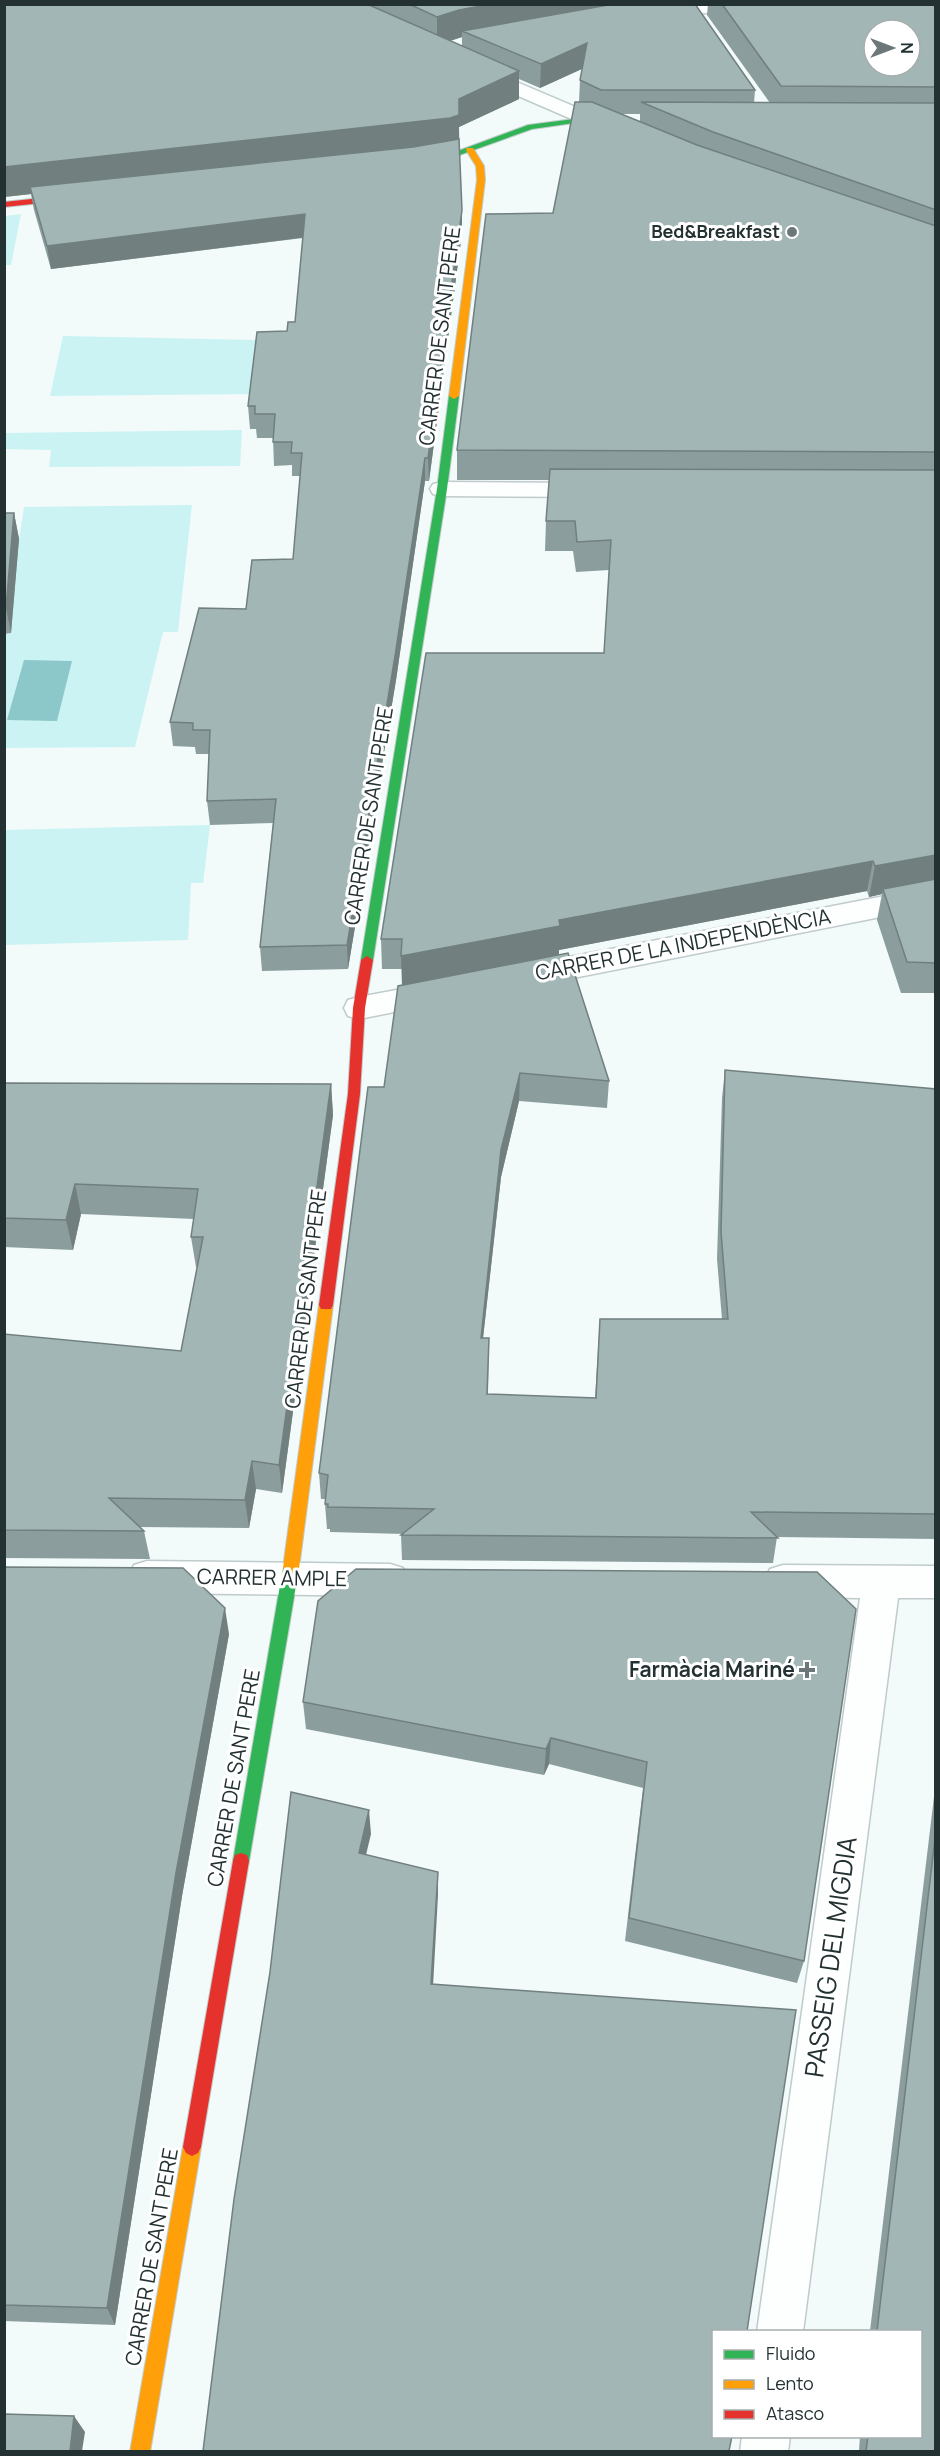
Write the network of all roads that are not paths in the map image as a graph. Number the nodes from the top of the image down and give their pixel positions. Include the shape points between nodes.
1 (791, 4) edge
2 (690, 6) edge
3 (630, 16) edge
4 (704, 27) edge
5 (466, 67) edge
6 (591, 121) junction
7 (627, 129) edge
8 (470, 150) junction
9 (437, 157) edge
10 (86, 196) edge
11 (4, 205) edge
12 (442, 489) junction
13 (619, 490) edge
14 (936, 896) edge
15 (507, 980) edge
16 (460, 989) edge
17 (359, 1008) junction
18 (116, 1577) edge
19 (290, 1577) junction
20 (422, 1580) edge
21 (752, 1581) edge
22 (881, 1582) junction
23 (936, 1582) edge
24 (780, 2330) edge
25 (140, 2451) edge

1 - 2 street
2 - 3 street
2 - 4 street
5 - 6 street
6 - 7 street
6 - 8 street via 531,127
8 - 9 street
8 - 12 street, CARRER DE SANT PERE via 480,166 481,180
10 - 11 street
12 - 13 street
12 - 17 street, CARRER DE SANT PERE
14 - 15 street, CARRER DE LA INDEPENDÈNCIA
16 - 17 street
17 - 19 street, CARRER DE SANT PERE via 343,1094
18 - 19 street, CARRER AMPLE
19 - 20 street, CARRER AMPLE
19 - 25 street, CARRER DE SANT PERE
21 - 22 street
22 - 23 street
22 - 24 street, PASSEIG DEL MIGDIA

